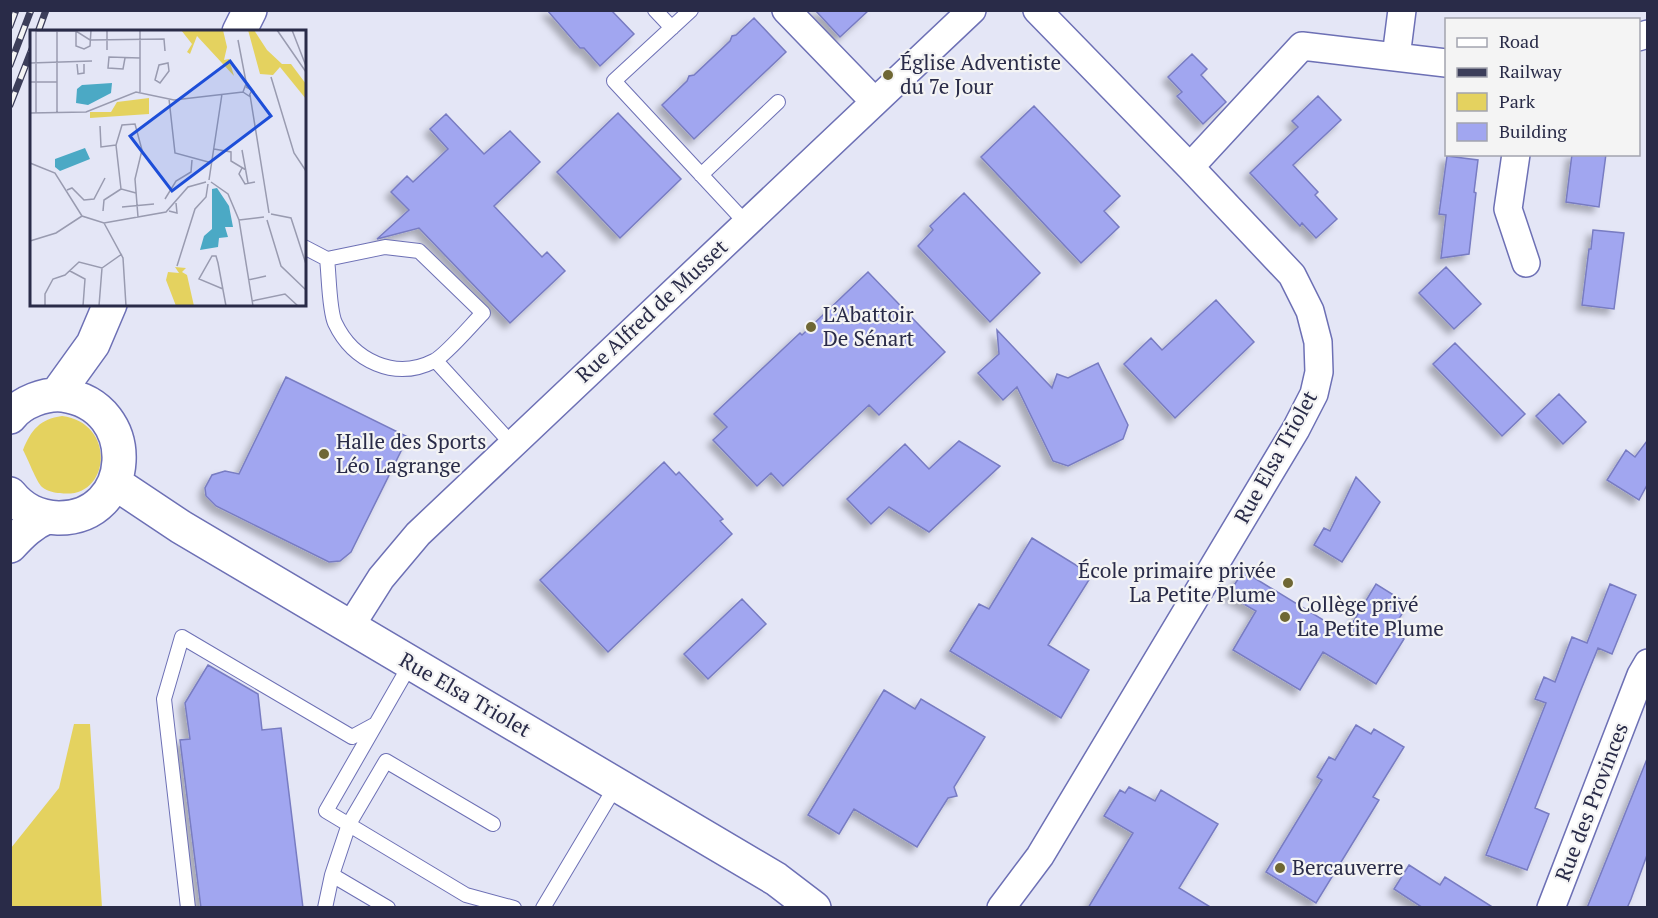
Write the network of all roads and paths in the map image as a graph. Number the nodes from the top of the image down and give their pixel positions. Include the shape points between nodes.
1 (250, 10) edge
2 (655, 10) edge
3 (691, 10) edge
4 (786, 10) edge
5 (972, 10) edge
6 (1037, 10) edge
7 (1402, 10) edge
8 (672, 28) junction
9 (240, 30) edge
10 (1395, 57) junction
11 (1445, 63) edge
12 (874, 101) junction
13 (778, 102) dead end
14 (1516, 156) edge
15 (1190, 167) junction
16 (701, 175) junction
17 (746, 223) junction
18 (306, 248) edge
19 (327, 259) junction
20 (1526, 263) dead end
21 (109, 306) edge
22 (93, 344) junction
23 (436, 361) junction
24 (57, 394) junction
25 (93, 404) junction
26 (10, 417) edge
27 (512, 444) junction
28 (115, 483) junction
29 (13, 505) edge
30 (47, 517) junction
31 (10, 546) edge
32 (350, 627) junction
33 (411, 663) junction
34 (1647, 663) edge
35 (376, 724) junction
36 (617, 784) junction
37 (349, 824) junction
38 (493, 824) dead end
39 (332, 874) junction
40 (188, 908) edge
41 (325, 908) edge
42 (388, 908) edge
43 (514, 908) edge
44 (543, 908) edge
45 (814, 908) edge
46 (1000, 908) edge
47 (1551, 908) edge

1 - 9 street
2 - 8 lane
3 - 8 lane
4 - 12 street
5 - 12 street, Rue Alfred de Musset
6 - 15 street, Rue Elsa Triolet
7 - 10 street
8 - 16 lane via 614,81
10 - 11 street
10 - 15 street via 1302,46
12 - 17 street, Rue Alfred de Musset
13 - 16 lane
14 - 20 street via 1508,209
15 - 46 street, Rue Elsa Triolet via 1292,275 1310,311 1318,342 1314,394 1040,856
16 - 17 lane
17 - 27 street, Rue Alfred de Musset
18 - 19 lane
19 - 23 lane via 334,321 352,349 378,367 413,368
19 - 23 lane via 385,247 419,251 483,313
21 - 22 street
22 - 24 street
22 - 25 street
23 - 27 lane
24 - 25 street
24 - 26 street via 33,400
25 - 28 street via 109,420 118,440 120,462
27 - 32 street, Rue Alfred de Musset via 418,534 381,578
28 - 30 street via 103,500 87,512 68,518
28 - 32 street, Rue Elsa Triolet via 181,527
29 - 30 street
30 - 31 street via 33,523
32 - 33 street, Rue Elsa Triolet
33 - 35 lane
33 - 36 street, Rue Elsa Triolet
34 - 47 street, Rue des Provinces
35 - 37 lane via 326,811
35 - 40 lane via 352,737 182,637 164,699
36 - 44 lane
36 - 45 street, Rue Elsa Triolet via 776,879
37 - 38 lane via 386,761
37 - 39 lane
37 - 43 lane via 466,895
39 - 41 lane
39 - 42 lane

